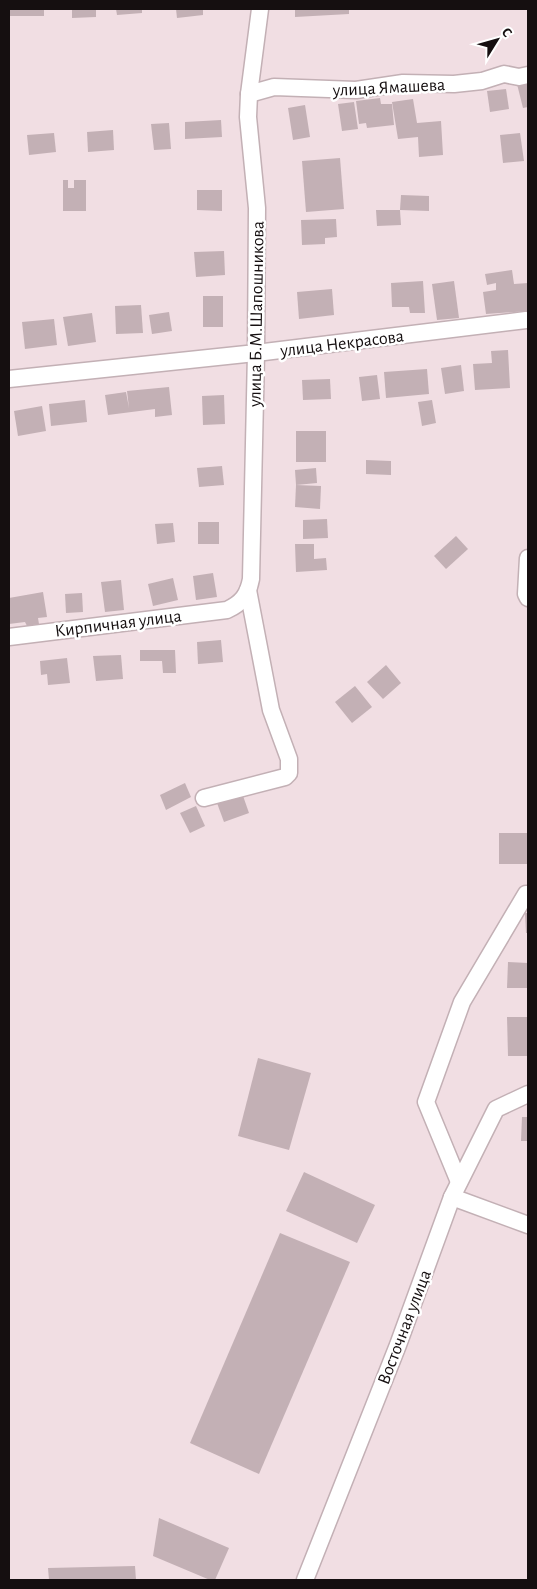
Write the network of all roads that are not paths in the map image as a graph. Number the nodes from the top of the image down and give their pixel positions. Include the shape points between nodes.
1 (260, 9) edge
2 (528, 75) edge
3 (249, 94) junction
4 (526, 320) dead end
5 (256, 354) junction
6 (9, 379) edge
7 (528, 558) edge
8 (248, 590) junction
9 (528, 598) edge
10 (9, 637) edge
11 (204, 798) dead end
12 (527, 894) edge
13 (528, 1094) edge
14 (456, 1190) junction
15 (528, 1224) edge
16 (306, 1580) edge

1 - 3 street, улица Б.М.Шапошникова
2 - 3 street, улица Ямашева via 504,74 482,81 403,83 356,90 274,87
3 - 5 street, улица Б.М.Шапошникова via 248,117 257,208
4 - 5 street, улица Некрасова
5 - 6 street, улица Некрасова
5 - 8 street, улица Б.М.Шапошникова
7 - 9 street
8 - 10 street, Кирпичная улица via 236,606 226,610
8 - 11 street, улица Б.М.Шапошникова via 272,710 290,760 288,774 285,778
12 - 14 street via 462,1002 426,1102
13 - 14 street, Восточная улица via 496,1109
14 - 15 street
14 - 16 street, Восточная улица

